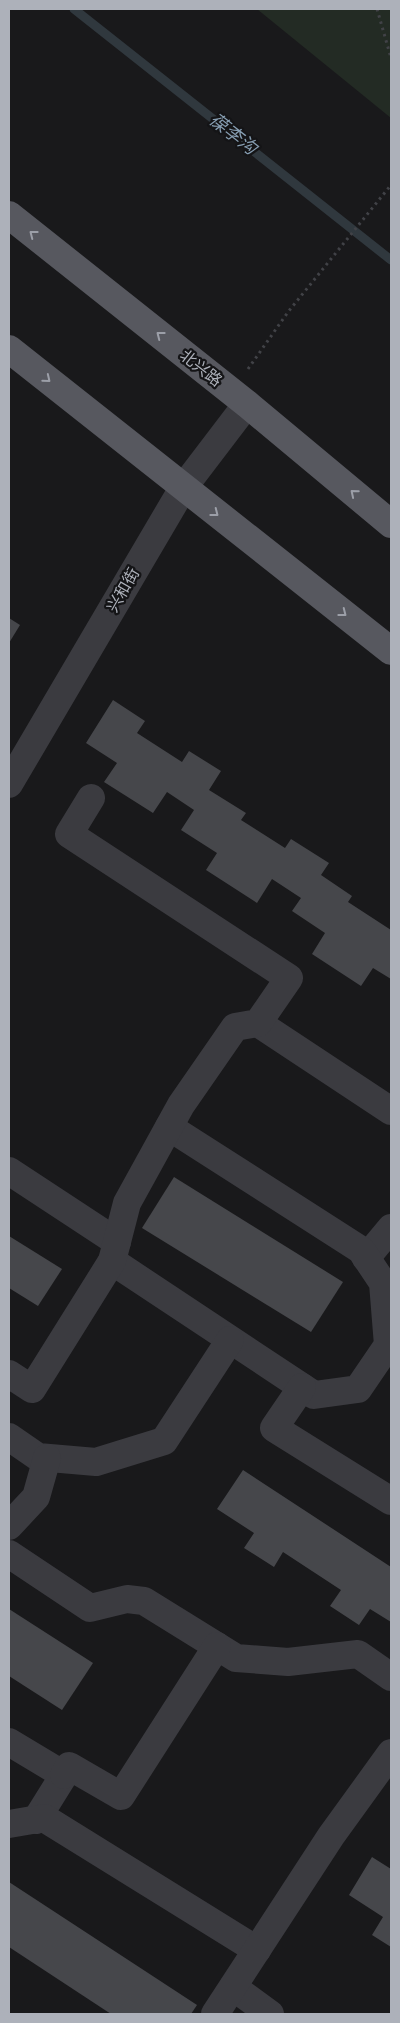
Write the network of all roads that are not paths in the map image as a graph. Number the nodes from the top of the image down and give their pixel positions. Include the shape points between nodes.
1 (9, 215) edge
2 (9, 349) edge
3 (239, 398) junction
4 (183, 488) junction
5 (391, 524) edge
6 (391, 651) edge
7 (9, 784) edge
8 (91, 798) dead end
9 (258, 1023) junction
10 (391, 1111) edge
11 (169, 1127) junction
12 (9, 1171) edge
13 (391, 1228) edge
14 (114, 1252) junction
15 (366, 1258) junction
16 (230, 1340) junction
17 (390, 1346) edge
18 (9, 1374) edge
19 (302, 1387) junction
20 (9, 1437) edge
21 (47, 1458) junction
22 (391, 1501) edge
23 (9, 1526) edge
24 (9, 1554) edge
25 (217, 1646) junction
26 (391, 1677) edge
27 (9, 1742) edge
28 (391, 1754) edge
29 (64, 1775) junction
30 (36, 1820) junction
31 (9, 1824) edge
32 (256, 1950) junction
33 (233, 1986) junction
34 (215, 2014) edge
35 (270, 2014) edge

3 -> 1 main road, 北兴路
2 -> 4 main road
3 - 4 street, 兴和街
5 -> 3 main road, 北兴路
4 -> 6 main road
4 - 7 street, 兴和街
8 - 9 street via 69,834 289,978
9 - 10 street
9 - 11 street via 235,1027
11 - 14 street via 127,1203
11 - 15 street via 361,1250
12 - 14 street
13 - 15 street
14 - 16 street
14 - 18 street via 32,1389
15 - 17 street via 384,1283
16 - 19 street
16 - 21 street via 164,1440 96,1462
17 - 19 street via 358,1389 314,1395
19 - 22 street via 274,1428
20 - 21 street via 38,1457
21 - 23 street via 36,1497
24 - 25 street via 90,1608 127,1599 144,1601
25 - 26 street via 236,1658 288,1662 358,1654
25 - 29 street via 120,1796 69,1766
27 - 29 street
28 - 32 street via 331,1836
29 - 30 street
30 - 31 street
30 - 32 street via 44,1818
32 - 33 street
33 - 34 street
33 - 35 street

